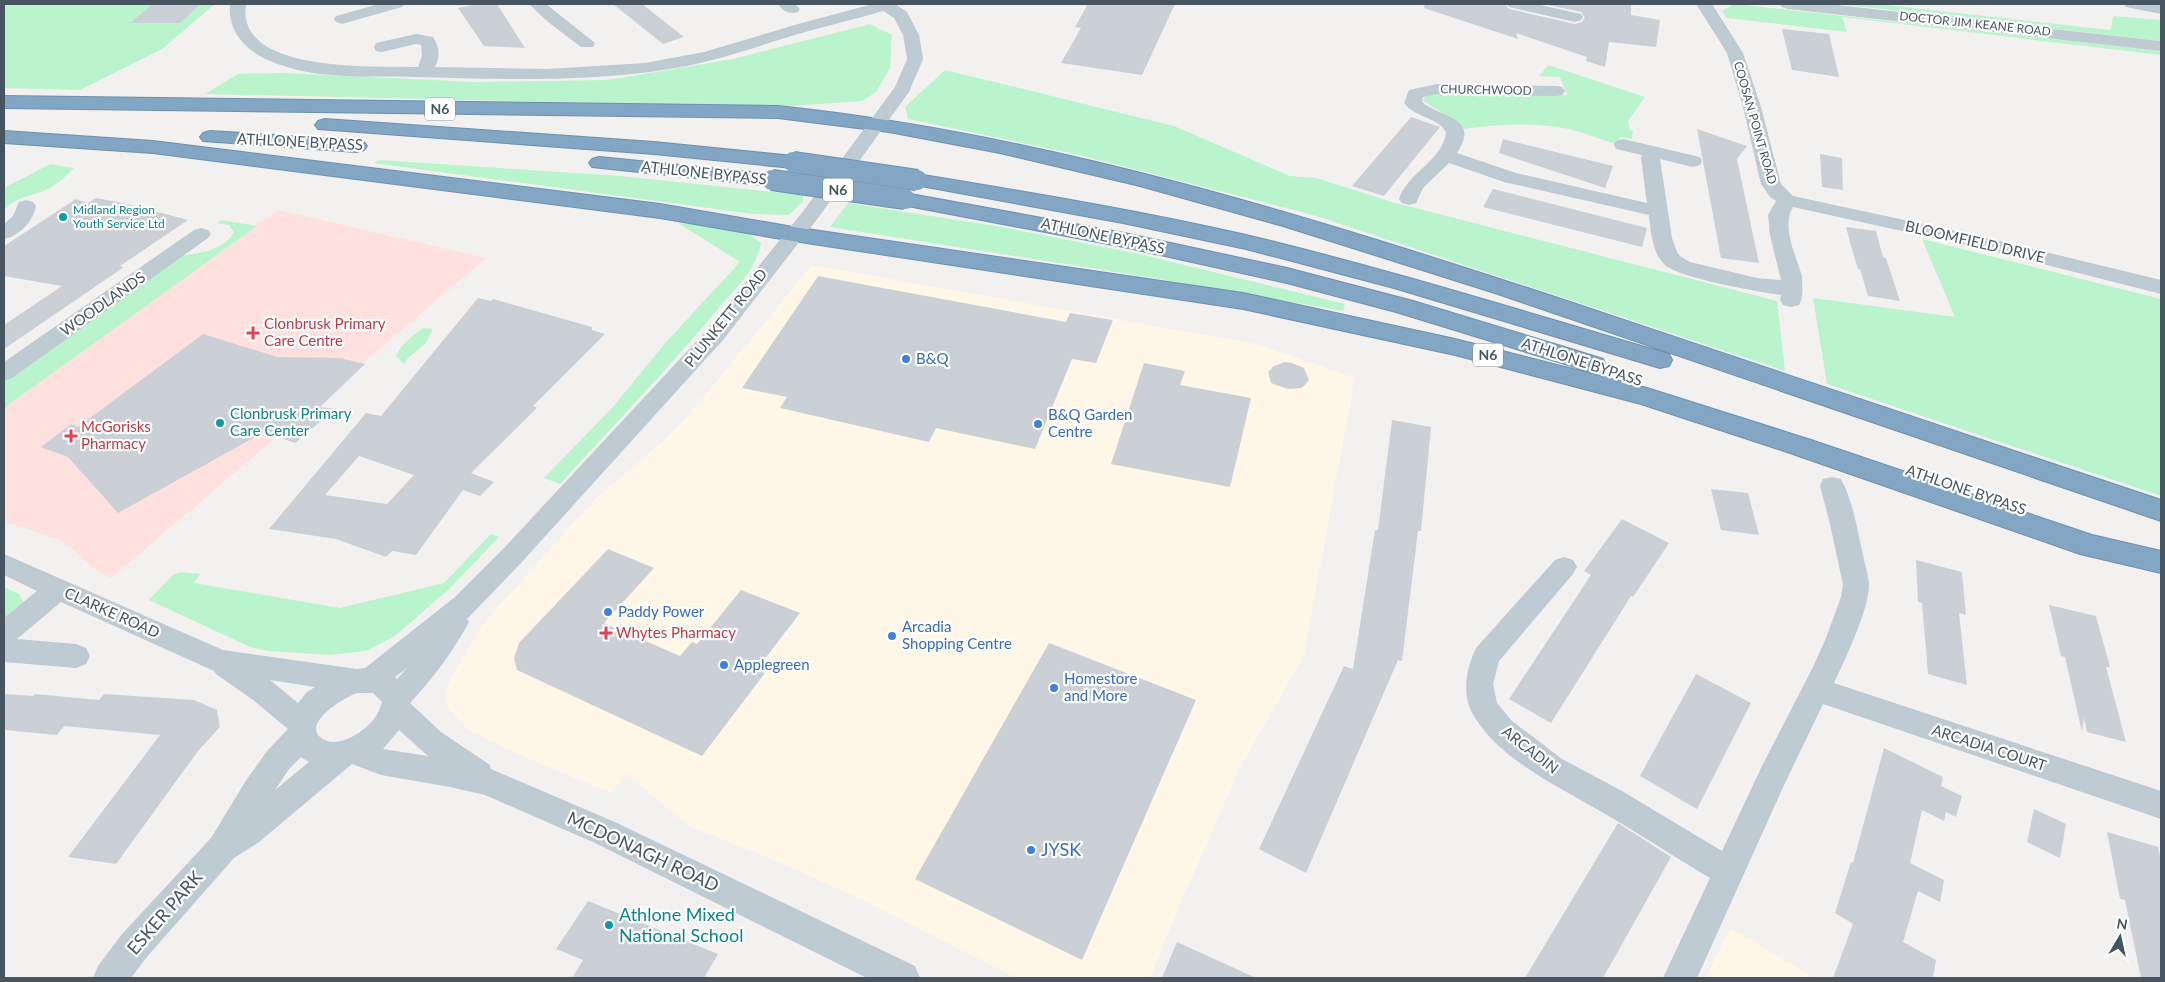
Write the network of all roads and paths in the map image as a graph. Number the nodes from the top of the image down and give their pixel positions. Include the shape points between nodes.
1 (238, 4) edge
2 (396, 4) edge
3 (537, 4) edge
4 (885, 4) edge
5 (1515, 4) edge
6 (1704, 4) edge
7 (1788, 4) edge
8 (2132, 4) edge
9 (2161, 10) edge
10 (1575, 17) dead end
11 (342, 18) dead end
12 (587, 43) dead end
13 (2161, 46) edge
14 (382, 47) dead end
15 (424, 72) junction
16 (1556, 91) dead end
17 (4, 102) edge
18 (4, 107) edge
19 (876, 124) junction
20 (4, 126) edge
21 (4, 137) edge
22 (1623, 145) dead end
23 (1653, 152) junction
24 (1445, 155) junction
25 (1693, 162) dead end
26 (911, 190) junction
27 (1409, 199) dead end
28 (1788, 200) junction
29 (26, 206) dead end
30 (1658, 211) junction
31 (4, 233) edge
32 (201, 234) dead end
33 (793, 234) junction
34 (2161, 287) edge
35 (4, 373) edge
36 (1832, 486) dead end
37 (2161, 511) edge
38 (2161, 526) edge
39 (2161, 557) edge
40 (2161, 562) edge
41 (4, 564) edge
42 (1564, 567) dead end
43 (58, 589) junction
44 (465, 605) junction
45 (4, 634) edge
46 (4, 650) edge
47 (76, 656) dead end
48 (220, 661) junction
49 (364, 680) junction
50 (1817, 690) junction
51 (396, 703) junction
52 (303, 729) junction
53 (347, 753) junction
54 (489, 782) junction
55 (2161, 805) edge
56 (222, 848) junction
57 (1729, 872) junction
58 (110, 978) edge
59 (904, 978) edge
60 (1680, 978) edge

1 - 15 street via 236,11 241,30 248,40 282,60 319,66
2 - 11 street
3 - 12 street
4 - 15 street via 711,56 636,70 580,74
4 - 19 street, PLUNKETT ROAD via 901,15 912,35 915,59 903,88
5 - 10 street
6 - 28 street, COOSAN POINT ROAD via 1735,53 1773,189
7 - 13 street, DOCTOR JIM KEANE ROAD
8 - 9 street
14 - 15 street via 416,39 427,41 431,46 430,62
16 - 24 street, CHURCHWOOD via 1437,89 1415,94 1413,102 1417,108 1454,128 1454,142
17 - 19 highway, N6 via 768,112
18 - 26 highway, ATHLONE BYPASS / N6, bridge via 385,128 654,148 793,162
19 - 33 street, PLUNKETT ROAD
19 - 37 highway, N6 via 1076,162 1330,232
20 - 26 highway, ATHLONE BYPASS / N6, bridge via 625,164 772,180
21 - 33 highway, N6 via 153,147 327,168 660,211
22 - 23 street
23 - 25 street
23 - 30 street via 1650,165
24 - 27 street, CHURCHWOOD via 1417,182
24 - 30 street via 1512,178
26 - 38 highway, ATHLONE BYPASS / N6 via 1088,210 1246,242 1668,362
26 - 39 highway, ATHLONE BYPASS / N6 via 1044,224 1340,289 1469,325 1735,411
28 - 30 street, COOSAN POINT ROAD via 1778,215 1780,235 1792,276 1791,291 1678,264 1669,258 1664,248
28 - 34 street, BLOOMFIELD DRIVE via 1988,244
29 - 31 street via 23,217
32 - 35 street, WOODLANDS
33 - 40 highway, N6 via 1243,301 1455,347 1647,397 2090,546
33 - 44 street, PLUNKETT ROAD via 715,335
36 - 50 street via 1856,584 1840,638
41 - 43 street, CLARKE ROAD
42 - 57 street, ARCADIN via 1486,656 1479,684 1484,708 1502,730 1551,769
43 - 45 street
43 - 48 street, CLARKE ROAD
44 - 49 street, PLUNKETT ROAD
44 - 51 street, PLUNKETT ROAD via 428,664
46 - 47 street
48 - 49 street, CLARKE ROAD
48 - 52 street, CLARKE ROAD via 263,691
49 - 51 street via 382,683
49 - 52 street via 343,685 318,701 308,712
50 - 55 street, ARCADIA COURT
50 - 57 street
51 - 53 street via 391,720 382,731 370,742
51 - 54 street, MCDONAGH ROAD via 431,741
52 - 53 street via 306,745 314,751 326,755
52 - 56 street via 261,784
53 - 54 street, MCDONAGH ROAD
53 - 56 street via 248,832
54 - 59 street, MCDONAGH ROAD via 606,833
56 - 58 street, ESKER PARK via 134,946
57 - 60 street

